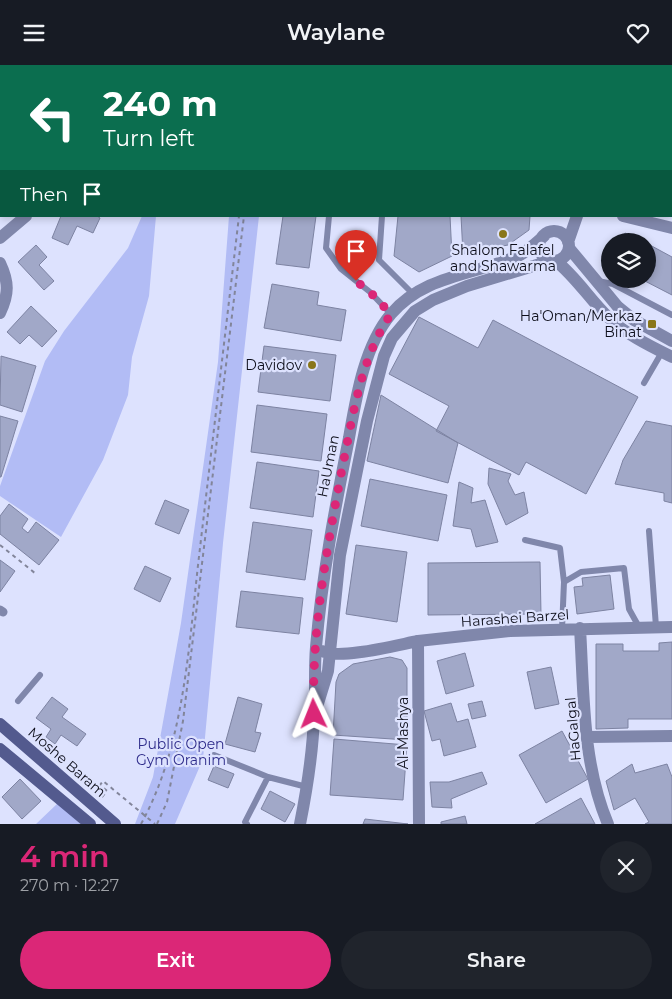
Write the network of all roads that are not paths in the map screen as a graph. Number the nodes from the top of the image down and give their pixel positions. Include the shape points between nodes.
1 (25, 217) edge
2 (329, 217) edge
3 (382, 217) edge
4 (570, 217) edge
5 (578, 217) edge
6 (627, 217) edge
7 (672, 228) edge
8 (549, 234) junction
9 (0, 238) edge
10 (568, 245) junction
11 (553, 261) junction
12 (0, 263) edge
13 (596, 281) junction
14 (414, 295) junction
15 (0, 313) edge
16 (391, 314) junction
17 (672, 315) edge
18 (672, 341) edge
19 (667, 354) edge
20 (644, 383) dead end
21 (649, 531) dead end
22 (525, 541) dead end
23 (564, 583) junction
24 (638, 627) junction
25 (656, 627) junction
26 (672, 627) edge
27 (580, 628) junction
28 (562, 629) junction
29 (418, 641) junction
30 (316, 647) junction
31 (330, 649) junction
32 (40, 675) dead end
33 (18, 701) dead end
34 (314, 714) junction
35 (0, 724) edge
36 (672, 736) edge
37 (587, 737) junction
38 (0, 749) edge
39 (214, 755) dead end
40 (268, 777) junction
41 (307, 787) junction
42 (111, 821) edge
43 (90, 824) edge
44 (246, 824) edge
45 (300, 824) edge
46 (308, 824) edge
47 (419, 824) edge
48 (608, 824) edge

1 - 9 street
2 - 16 lane via 326,248 341,269
3 - 14 lane via 379,260
4 - 8 street, HaUman
5 - 10 street
6 - 7 street
8 - 10 street via 562,234
8 - 11 street via 540,244 540,252
8 - 14 street, HaUman via 520,255 462,272
10 - 11 street via 564,257
10 - 13 street
11 - 19 street via 576,278 609,318 626,332
11 - 31 street, HaUman via 467,285 434,300 414,311 392,338 378,377 340,555
12 - 15 street via 8,280 8,291
13 - 17 lane via 613,284
13 - 18 street via 634,320
14 - 16 street, HaUman
16 - 30 street, HaUman via 371,351 352,418 326,553
19 - 20 lane
21 - 25 lane
22 - 23 lane via 560,549
23 - 24 lane via 581,572 624,568 629,609
23 - 28 lane
24 - 25 street, Harashei Barzel
24 - 27 street, Harashei Barzel
25 - 26 street, Harashei Barzel
27 - 28 street, Harashei Barzel
27 - 37 street, HaGalgal
28 - 29 street, Harashei Barzel
29 - 31 street, Harashei Barzel via 362,650
29 - 47 street, Al-Mashya
30 - 31 street, Harashei Barzel
30 - 34 street, HaUman
31 - 34 street, HaUman via 326,680
32 - 33 lane
34 - 41 street, HaUman
35 - 42 main road, Moshe Baram
36 - 37 street
37 - 48 street, HaGalgal via 596,787
38 - 43 main road
39 - 40 lane
40 - 41 lane
40 - 44 lane
41 - 45 street, HaUman
41 - 46 street, HaUman

